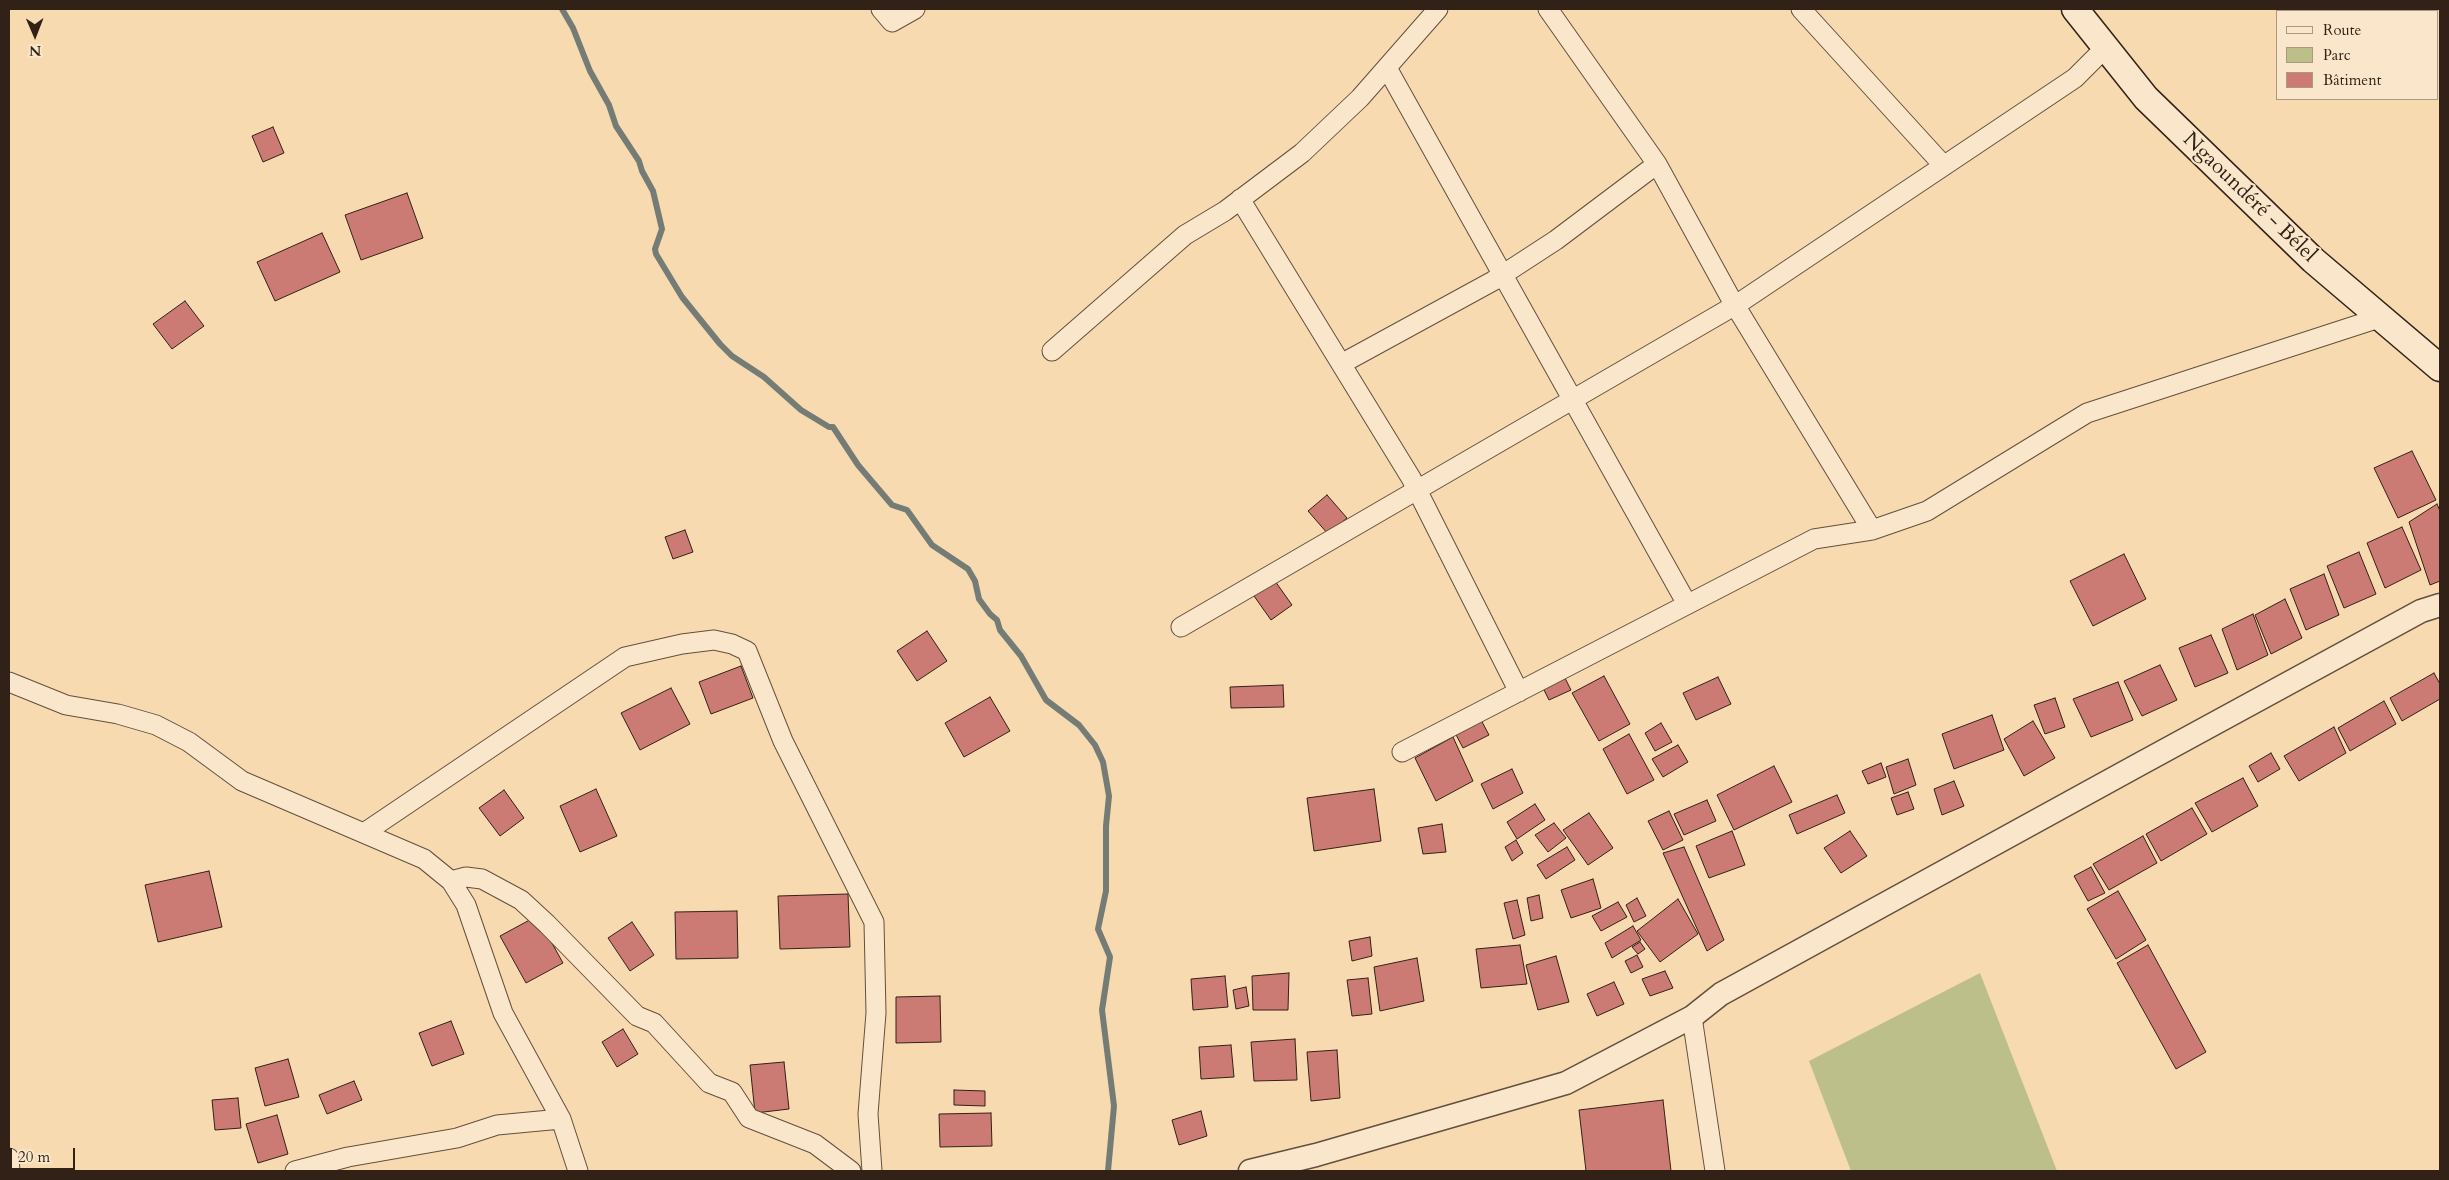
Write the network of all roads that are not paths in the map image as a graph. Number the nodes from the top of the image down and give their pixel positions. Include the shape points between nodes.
1 (881, 9) edge
2 (916, 9) edge
3 (1438, 9) edge
4 (1548, 9) edge
5 (1801, 9) edge
6 (2075, 9) edge
7 (2106, 48) junction
8 (1387, 68) junction
9 (1657, 164) junction
10 (1944, 166) junction
11 (1240, 199) junction
12 (1503, 275) junction
13 (1735, 305) junction
14 (2379, 318) junction
15 (1052, 350) dead end
16 (1341, 364) junction
17 (2440, 368) edge
18 (1572, 400) junction
19 (1417, 490) junction
20 (1872, 530) junction
21 (1687, 604) junction
22 (2440, 605) edge
23 (1181, 627) dead end
24 (9, 682) edge
25 (1519, 692) junction
26 (1402, 752) dead end
27 (364, 833) junction
28 (452, 881) junction
29 (1692, 1016) junction
30 (561, 1120) junction
31 (9, 1158) edge
32 (10, 1171) edge
33 (295, 1171) edge
34 (578, 1171) edge
35 (851, 1171) edge
36 (872, 1171) edge
37 (1250, 1171) edge
38 (1715, 1171) edge

1 - 2 street via 892,22
3 - 8 street
4 - 9 street
5 - 10 street
6 - 7 main road, Ngaoundéré - Bélel
7 - 10 street via 2075,78
7 - 14 main road, Ngaoundéré - Bélel via 2146,98 2313,260
8 - 11 street via 1302,153
8 - 12 street
9 - 12 street via 1556,240
9 - 13 street
10 - 13 street
11 - 15 street via 1185,235
11 - 16 street
12 - 16 street
12 - 18 street
13 - 18 street
13 - 20 street
14 - 17 main road, Ngaoundéré - Bélel
14 - 20 street via 2087,413 1927,511
16 - 19 street
18 - 19 street
18 - 21 street
19 - 23 street
19 - 25 street
20 - 21 street via 1814,539
21 - 25 street
22 - 29 street via 2421,611 1722,994
24 - 27 street via 66,704 118,714 156,726 190,742 242,782
25 - 26 street
27 - 28 street via 424,859
27 - 36 street via 626,657 714,640 747,651 783,741 874,922 876,1013 868,1114
28 - 30 street via 466,905 503,1013
28 - 35 street via 466,877 482,879 521,900 638,1016 654,1023 709,1083 732,1092 749,1118 815,1144
29 - 37 street via 1566,1083
29 - 38 street
30 - 33 street via 497,1125 457,1138 348,1157
30 - 34 street
31 - 32 street

